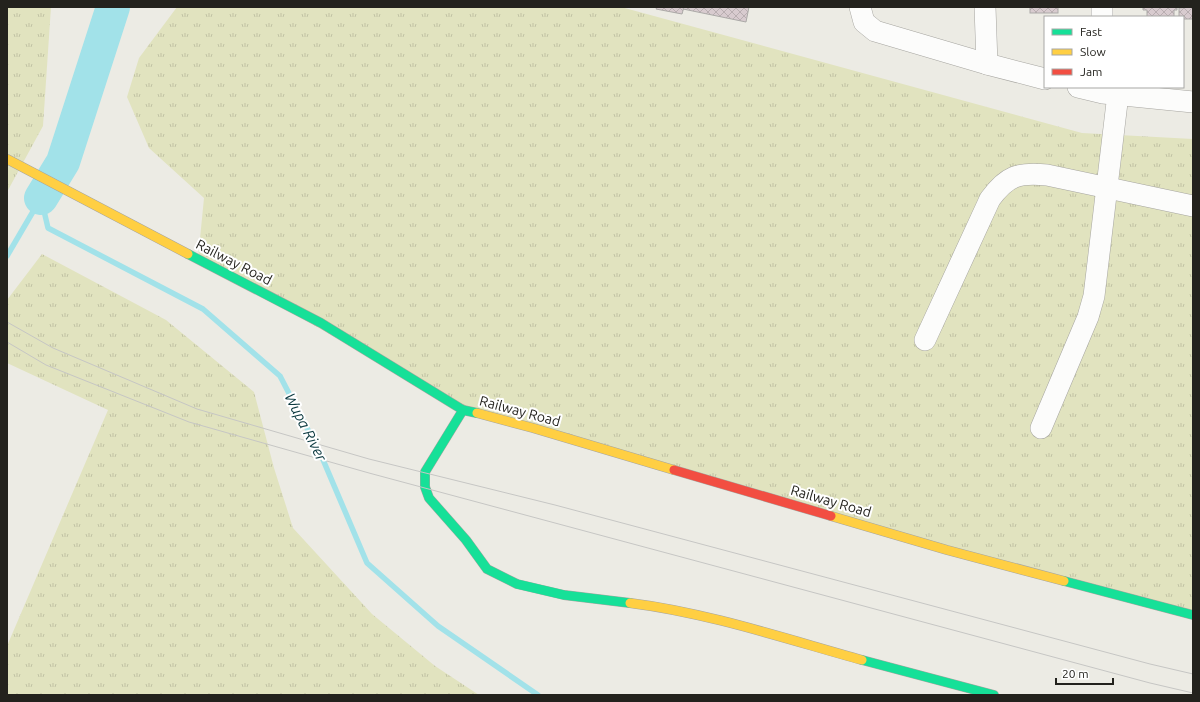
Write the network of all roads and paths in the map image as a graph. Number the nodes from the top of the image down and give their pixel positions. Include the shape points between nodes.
1 (860, 7) edge
2 (985, 7) edge
3 (987, 64) junction
4 (1044, 79) edge
5 (1084, 88) edge
6 (1108, 92) edge
7 (1193, 102) edge
8 (9, 160) edge
9 (1108, 187) junction
10 (1193, 206) edge
11 (925, 340) dead end
12 (463, 410) junction
13 (1041, 428) dead end
14 (1193, 615) edge
15 (994, 695) edge

1 - 3 street via 864,22 875,31
2 - 3 street
3 - 4 street
5 - 6 street
6 - 7 street
6 - 9 street
8 - 12 street, Railway Road via 321,323
9 - 10 street
9 - 11 street via 1027,173 1014,176 1000,186 990,199
9 - 13 street via 1094,296 1088,317
12 - 14 street, Railway Road via 533,428 947,550
12 - 15 street, Railway Road via 425,472 425,487 429,498 466,540 487,569 500,577 517,584 564,595 661,607 700,616

